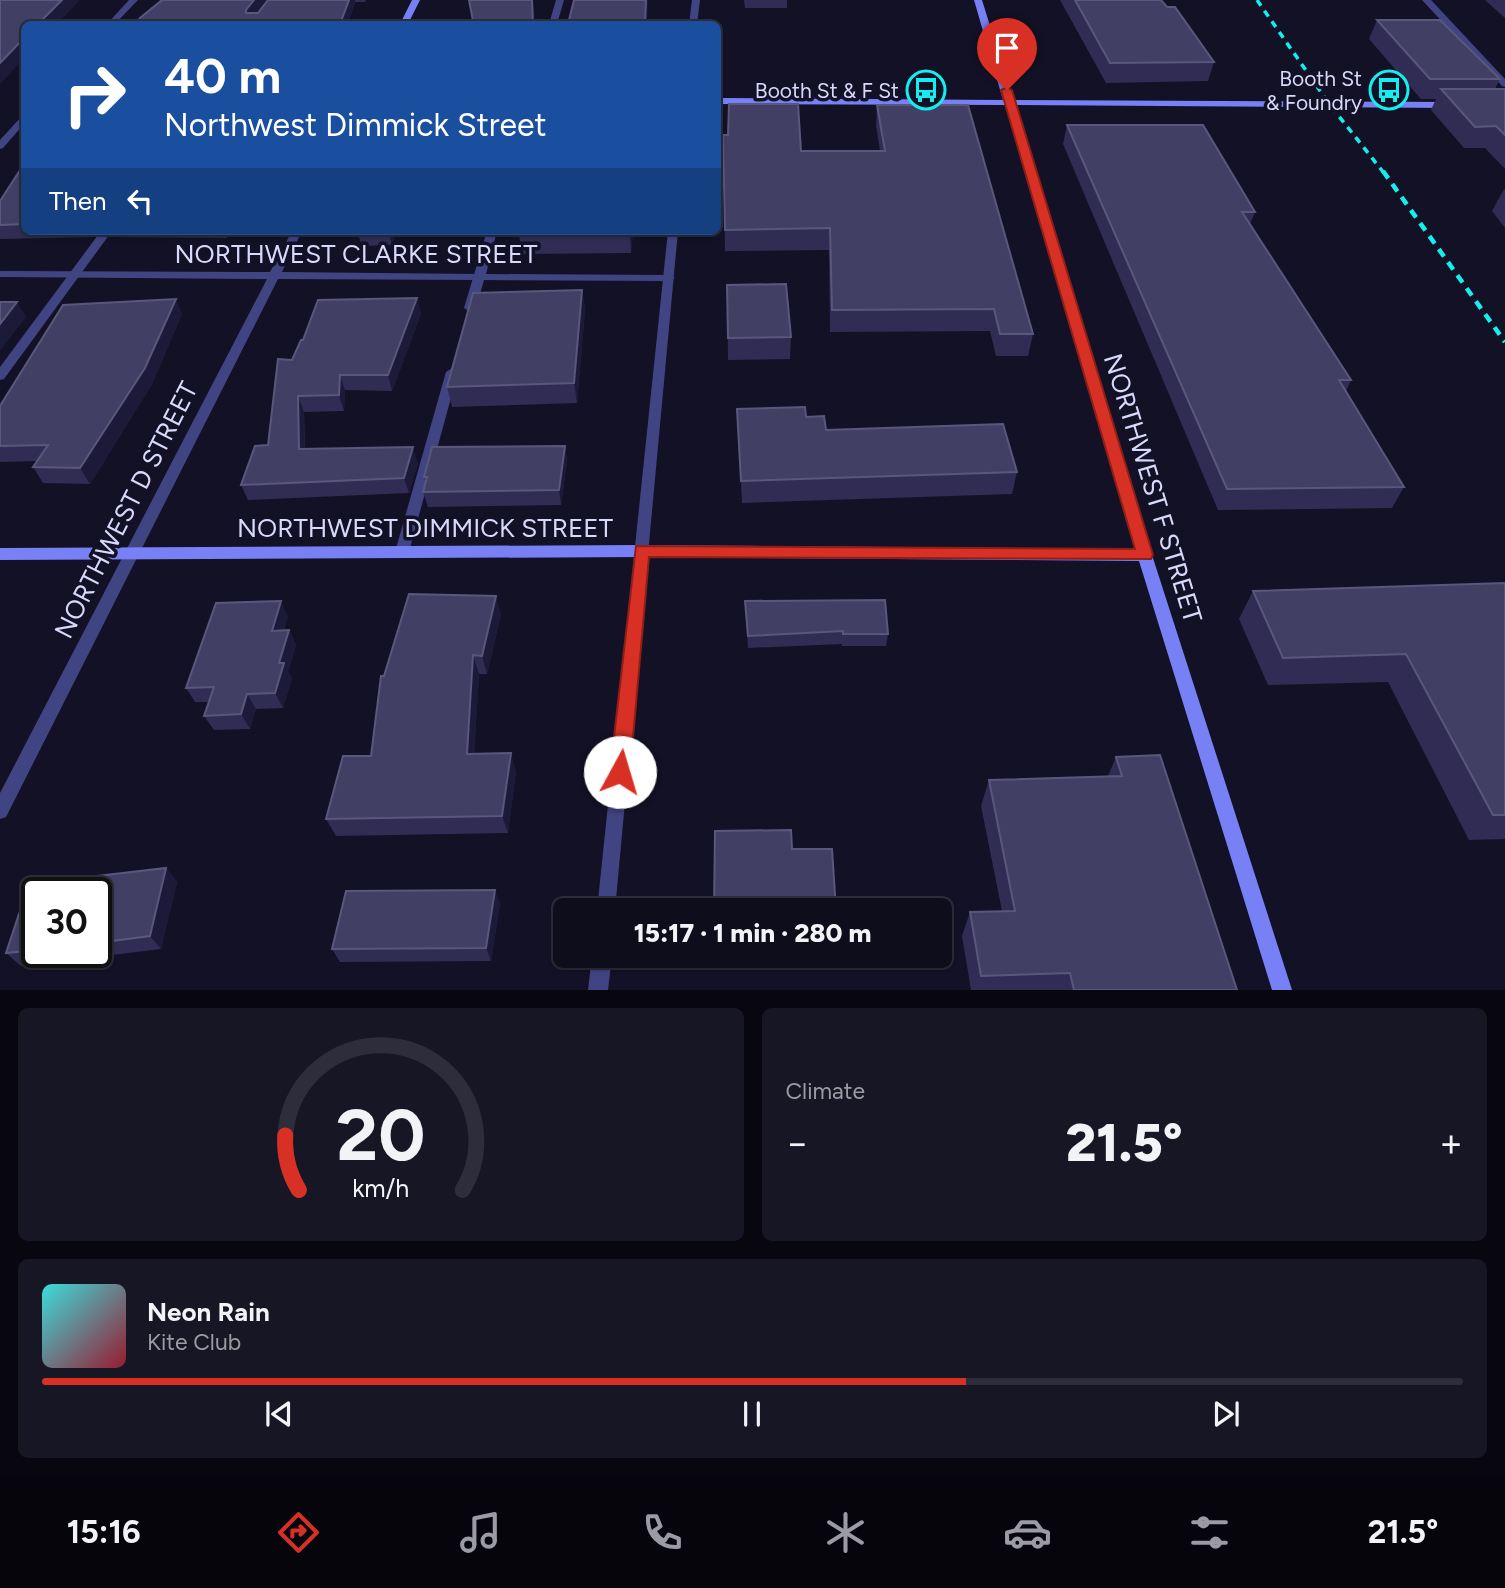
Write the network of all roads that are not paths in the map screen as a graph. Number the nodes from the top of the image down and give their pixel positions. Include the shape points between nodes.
1 (134, 0) edge
2 (416, 0) edge
3 (560, 0) edge
4 (696, 0) edge
5 (978, 0) edge
6 (1426, 0) edge
7 (114, 21) edge
8 (406, 21) edge
9 (554, 21) edge
10 (693, 21) edge
11 (1505, 84) edge
12 (721, 102) edge
13 (1011, 103) junction
14 (1463, 105) edge
15 (21, 122) edge
16 (0, 146) edge
17 (104, 235) edge
18 (295, 235) edge
19 (491, 235) edge
20 (673, 235) edge
21 (0, 274) edge
22 (76, 275) junction
23 (273, 276) junction
24 (479, 277) junction
25 (669, 278) junction
26 (468, 316) edge
27 (457, 356) edge
28 (0, 376) edge
29 (642, 551) junction
30 (402, 552) junction
31 (0, 554) edge
32 (131, 555) junction
33 (1145, 555) junction
34 (0, 811) edge
35 (607, 898) edge
36 (600, 968) edge
37 (598, 989) edge
38 (1282, 989) edge

1 - 7 street
2 - 8 main road
3 - 9 street
4 - 10 street
5 - 13 main road, NORTHWEST F STREET
6 - 11 street
12 - 13 main road
13 - 14 main road
13 - 33 main road, NORTHWEST F STREET
15 - 16 street
17 - 22 street
18 - 23 street, NORTHWEST D STREET
19 - 24 street
20 - 25 street
21 - 22 street, NORTHWEST CLARKE STREET
22 - 23 street, NORTHWEST CLARKE STREET
22 - 28 street
23 - 24 street, NORTHWEST CLARKE STREET
23 - 32 street, NORTHWEST D STREET
24 - 25 street, NORTHWEST CLARKE STREET
24 - 26 street
25 - 29 street
27 - 30 street
29 - 30 main road, NORTHWEST DIMMICK STREET
29 - 33 main road, NORTHWEST DIMMICK STREET
29 - 35 street
30 - 32 main road, NORTHWEST DIMMICK STREET
31 - 32 main road, NORTHWEST DIMMICK STREET
32 - 34 street, NORTHWEST D STREET
33 - 38 main road, NORTHWEST F STREET
36 - 37 street

